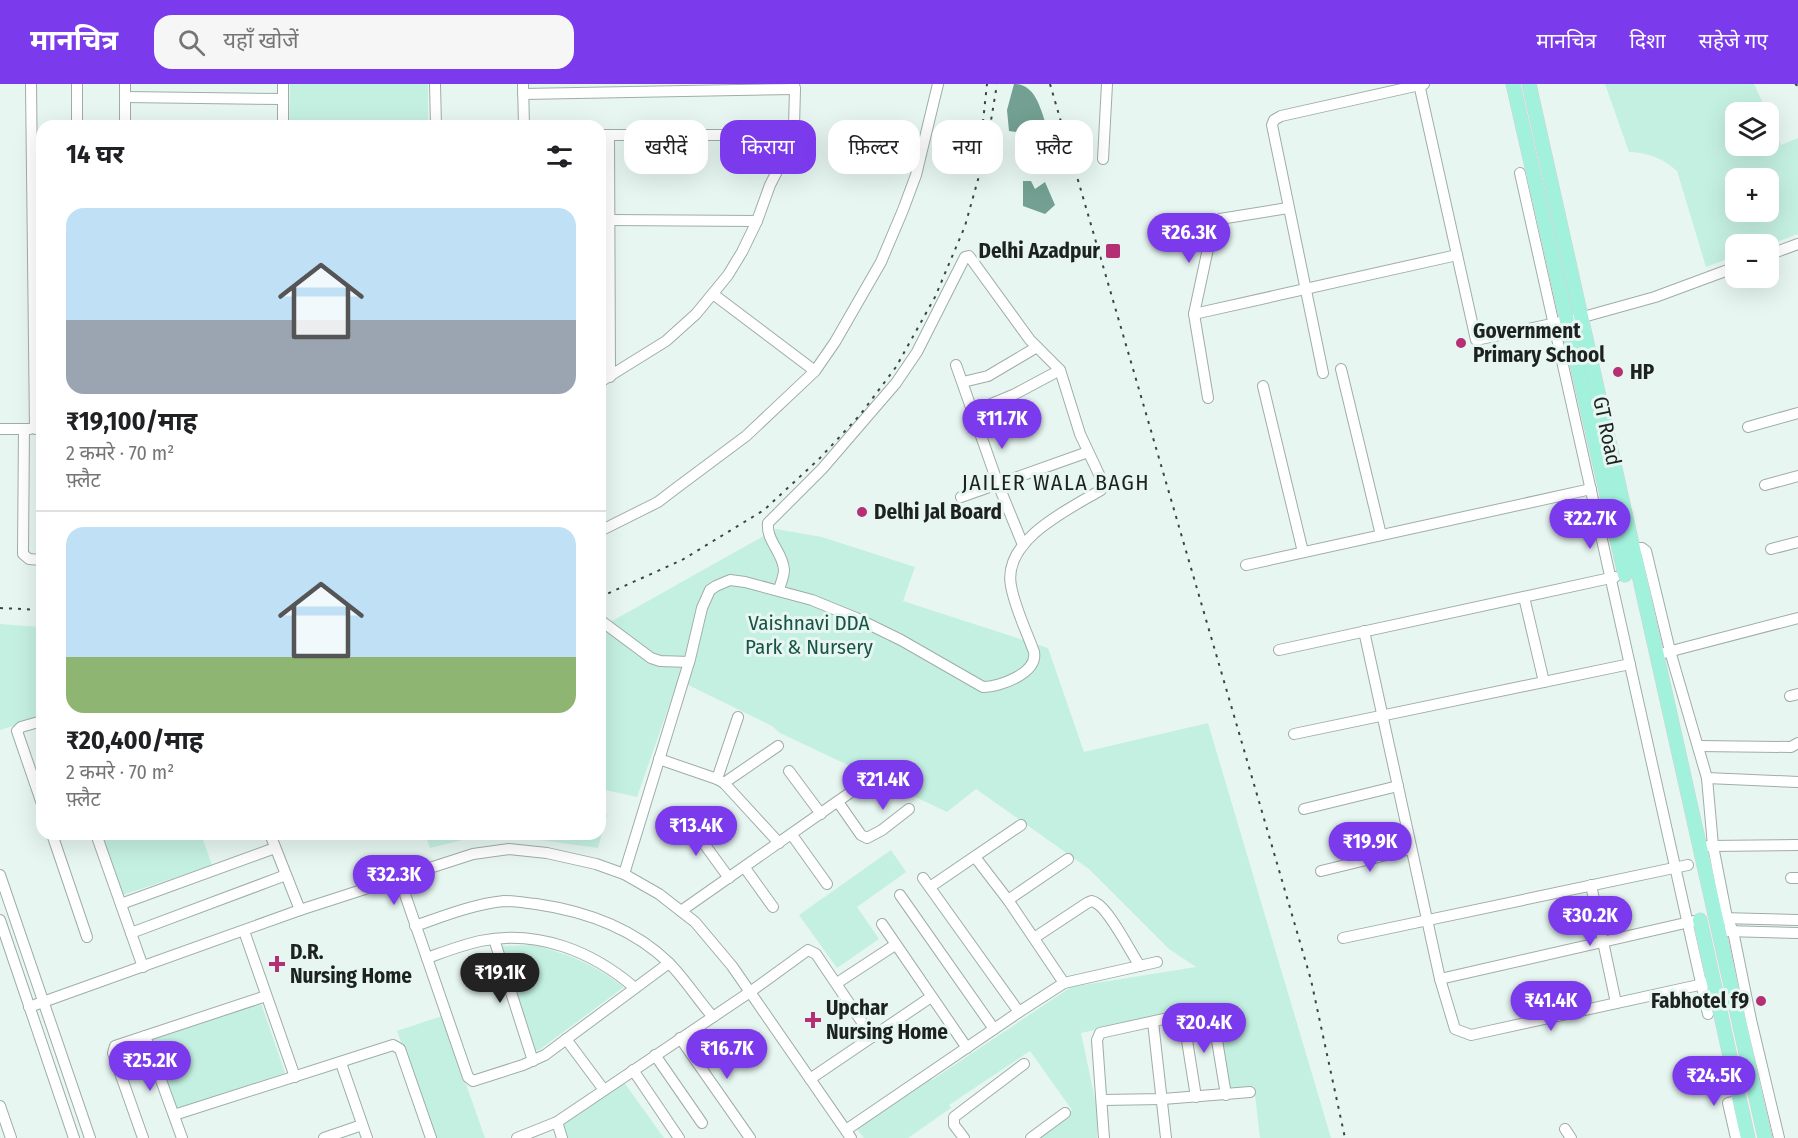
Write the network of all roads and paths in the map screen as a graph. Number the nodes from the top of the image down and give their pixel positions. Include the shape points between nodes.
1 (31, 84) edge
2 (77, 84) edge
3 (125, 84) edge
4 (283, 84) edge
5 (435, 84) edge
6 (938, 84) edge
7 (1107, 84) edge
8 (1420, 84) edge
9 (1513, 84) edge
10 (1529, 84) edge
11 (795, 87) edge
12 (523, 89) edge
13 (125, 97) junction
14 (283, 99) junction
15 (77, 120) edge
16 (125, 120) edge
17 (283, 120) edge
18 (436, 120) edge
19 (524, 120) edge
20 (793, 120) edge
21 (606, 135) edge
22 (720, 135) edge
23 (1103, 159) dead end
24 (606, 169) edge
25 (1520, 173) dead end
26 (776, 174) edge
27 (1288, 208) junction
28 (609, 220) junction
29 (757, 221) junction
30 (1798, 244) edge
31 (1779, 251) edge
32 (1457, 255) junction
33 (1725, 271) edge
34 (1305, 288) junction
35 (713, 294) junction
36 (1194, 314) junction
37 (1582, 318) junction
38 (1560, 322) junction
39 (606, 340) edge
40 (1037, 347) junction
41 (956, 365) dead end
42 (1341, 369) dead end
43 (1060, 370) junction
44 (815, 371) junction
45 (1323, 373) dead end
46 (606, 379) edge
47 (963, 382) junction
48 (1263, 386) dead end
49 (1208, 398) dead end
50 (974, 411) junction
51 (1798, 413) edge
52 (1748, 427) dead end
53 (0, 429) edge
54 (34, 429) edge
55 (1088, 452) junction
56 (1798, 476) edge
57 (998, 484) junction
58 (1765, 485) dead end
59 (1591, 489) junction
60 (961, 497) dead end
61 (606, 528) edge
62 (1382, 535) junction
63 (1798, 542) edge
64 (1023, 544) junction
65 (1633, 549) junction
66 (1771, 549) dead end
67 (1303, 552) junction
68 (36, 559) edge
69 (1246, 565) dead end
70 (1625, 574) joint
71 (1611, 578) junction
72 (779, 590) junction
73 (1524, 597) junction
74 (1798, 618) edge
75 (606, 624) edge
76 (1364, 632) junction
77 (1279, 650) dead end
78 (1670, 651) junction
79 (1655, 655) junction
80 (689, 662) junction
81 (1630, 664) junction
82 (1544, 682) junction
83 (1383, 716) junction
84 (738, 717) dead end
85 (36, 723) edge
86 (1294, 734) dead end
87 (1798, 742) edge
88 (778, 746) dead end
89 (1698, 746) junction
90 (659, 759) junction
91 (789, 771) dead end
92 (1707, 778) junction
93 (721, 781) junction
94 (1798, 782) edge
95 (36, 786) edge
96 (1398, 786) junction
97 (851, 792) dead end
98 (838, 802) junction
99 (909, 809) dead end
100 (1304, 809) dead end
101 (821, 814) junction
102 (686, 819) dead end
103 (1021, 825) dead end
104 (792, 835) junction
105 (54, 840) edge
106 (98, 840) edge
107 (272, 840) edge
108 (779, 843) junction
109 (1699, 845) junction
110 (1798, 845) edge
111 (1713, 846) junction
112 (275, 848) junction
113 (1412, 849) junction
114 (975, 857) junction
115 (1068, 859) dead end
116 (1688, 865) dead end
117 (745, 868) junction
118 (1675, 868) junction
119 (1322, 871) dead end
120 (624, 874) junction
121 (0, 875) edge
122 (286, 875) junction
123 (399, 877) junction
124 (729, 878) junction
125 (923, 878) dead end
126 (827, 884) dead end
127 (1591, 885) junction
128 (930, 887) junction
129 (900, 895) dead end
130 (1008, 900) junction
131 (120, 904) junction
132 (773, 907) dead end
133 (300, 910) junction
134 (681, 911) junction
135 (0, 920) edge
136 (1427, 920) junction
137 (1798, 920) edge
138 (1720, 922) junction
139 (882, 924) dead end
140 (416, 926) junction
141 (1695, 927) junction
142 (244, 931) junction
143 (1733, 931) junction
144 (131, 933) junction
145 (1798, 933) edge
146 (87, 937) dead end
147 (1034, 938) junction
148 (1343, 938) dead end
149 (494, 939) junction
150 (1603, 941) junction
151 (895, 945) junction
152 (427, 958) junction
153 (1157, 962) dead end
154 (669, 963) junction
155 (1140, 966) junction
156 (143, 967) junction
157 (1440, 979) junction
158 (837, 983) junction
159 (1065, 983) junction
160 (1707, 983) junction
161 (635, 988) junction
162 (750, 992) junction
163 (266, 996) junction
164 (931, 997) junction
165 (44, 1002) junction
166 (1616, 1003) junction
167 (29, 1007) junction
168 (1019, 1012) junction
169 (1708, 1014) dead end
170 (1183, 1015) junction
171 (712, 1017) junction
172 (1745, 1021) junction
173 (1153, 1022) junction
174 (994, 1029) junction
175 (145, 1036) junction
176 (872, 1037) junction
177 (680, 1038) junction
178 (566, 1039) junction
179 (967, 1048) junction
180 (655, 1055) junction
181 (533, 1061) junction
182 (341, 1063) junction
183 (1024, 1064) dead end
184 (633, 1070) junction
185 (295, 1077) junction
186 (810, 1079) junction
187 (604, 1090) junction
188 (1250, 1092) dead end
189 (1226, 1095) junction
190 (1196, 1097) junction
191 (1163, 1099) junction
192 (1102, 1100) junction
193 (1740, 1101) junction
194 (0, 1106) edge
195 (1065, 1113) dead end
196 (174, 1115) junction
197 (556, 1122) junction
198 (702, 1123) dead end
199 (362, 1125) junction
200 (848, 1134) edge
201 (744, 1136) edge
202 (523, 1137) edge
203 (11, 1138) edge
204 (74, 1138) edge
205 (90, 1138) edge
206 (143, 1138) edge
207 (182, 1138) edge
208 (324, 1138) edge
209 (367, 1138) edge
210 (431, 1138) edge
211 (562, 1138) edge
212 (679, 1138) edge
213 (964, 1138) edge
214 (1031, 1138) edge
215 (1104, 1138) edge
216 (1166, 1138) edge
217 (1736, 1138) edge
218 (1748, 1138) edge
219 (1766, 1138) edge
220 (1779, 1138) edge

1 - 54 street
2 - 15 street
3 - 13 street
4 - 14 street
5 - 18 street
6 - 44 street via 916,175 903,210 872,277
7 - 23 street
8 - 27 street via 1276,117 1272,125
8 - 32 street
9 - 38 main road, GT Road
10 - 37 main road, GT Road
11 - 12 street
11 - 20 street
12 - 19 street
13 - 14 street
13 - 16 street
14 - 17 street
21 - 22 street
24 - 28 street
25 - 38 street
26 - 29 street
27 - 34 street
27 - 36 street via 1214,222
28 - 29 street
28 - 39 street
29 - 35 street via 742,252
30 - 31 street
32 - 34 street
32 - 38 street via 1476,340
33 - 37 street
34 - 36 street
34 - 45 street
35 - 44 street
35 - 46 street via 666,341
36 - 49 street
37 - 38 street
37 - 65 main road, GT Road
38 - 59 street
38 - 70 main road, GT Road
40 - 43 street
40 - 47 street via 988,376
40 - 72 street via 966,256 917,352 896,383 822,469 768,524 767,534 784,569
41 - 47 street
42 - 62 street
43 - 50 street
43 - 55 street
44 - 61 street via 746,436 639,513
47 - 50 street
48 - 67 street
50 - 57 street
51 - 52 street
53 - 54 street
54 - 68 street via 23,554
55 - 57 street
55 - 64 street via 1103,487 1036,531
56 - 58 street
57 - 60 street
57 - 64 street
59 - 62 street
59 - 71 street
62 - 67 street
63 - 66 street
64 - 72 street via 1010,582 1035,661 1025,674 988,687 978,686 866,622
65 - 78 street via 1646,550
65 - 79 main road, GT Road
67 - 69 street
70 - 71 street
71 - 73 street
71 - 81 street
72 - 80 street via 730,580 710,590
73 - 76 street
73 - 82 street
74 - 78 street
75 - 80 street via 651,658
76 - 77 street
76 - 83 street
78 - 79 street
78 - 89 street
79 - 109 main road, GT Road
80 - 90 street
81 - 82 street
81 - 118 street
82 - 83 street
83 - 86 street
83 - 96 street
84 - 93 street
85 - 95 street via 17,731
87 - 89 street via 1791,747
88 - 93 street
89 - 92 street
90 - 93 street
90 - 120 street
91 - 101 street
92 - 94 street
92 - 111 street
93 - 108 street
96 - 100 street
96 - 113 street
97 - 98 street
98 - 99 street via 867,838
98 - 101 street
101 - 104 street
102 - 124 street
103 - 114 street
104 - 108 street
104 - 126 street
105 - 146 street
106 - 131 street
107 - 112 street
108 - 117 street
109 - 111 street
109 - 138 main road, GT Road
110 - 111 street
111 - 138 street
112 - 122 street
112 - 131 street
113 - 119 street
113 - 136 street
114 - 128 street
114 - 130 street
115 - 130 street
116 - 118 street
117 - 124 street
117 - 132 street
118 - 127 street
118 - 141 street
120 - 123 street via 547,853 509,849 473,854
120 - 134 street
121 - 165 street
122 - 133 street
122 - 144 street
123 - 133 street
123 - 140 street
124 - 134 street
125 - 128 street
127 - 136 street
127 - 150 street
128 - 168 street
129 - 174 street
130 - 147 street
131 - 144 street
133 - 142 street
134 - 162 street via 704,931
135 - 167 street
136 - 148 street
136 - 157 street
137 - 138 street
138 - 141 street
138 - 143 street
138 - 172 main road, GT Road
139 - 151 street
140 - 152 street
140 - 154 street via 496,902 561,908 610,924
141 - 150 street
141 - 160 main road
142 - 156 street
142 - 163 street
143 - 145 street
143 - 172 street
144 - 156 street
147 - 155 street via 1093,901 1106,912
147 - 159 street
149 - 152 street
149 - 161 street via 520,938 566,945 620,974
149 - 181 street
150 - 157 street
150 - 166 street
151 - 158 street
151 - 164 street
152 - 181 street via 471,1080 478,1081
153 - 155 street
154 - 161 street
154 - 171 street
155 - 159 street
156 - 165 street
157 - 166 street via 1452,1024 1471,1035
158 - 162 street via 816,954 808,950
158 - 176 street
159 - 168 street
160 - 166 street
160 - 169 street
160 - 193 main road
161 - 178 street
162 - 171 street
162 - 186 street
163 - 175 street
163 - 185 street
164 - 176 street
164 - 179 street
165 - 167 street
165 - 205 street
167 - 204 street
168 - 174 street
170 - 173 street
170 - 189 street via 1204,1010 1213,1016
170 - 190 street
171 - 177 street
172 - 219 main road, GT Road
172 - 220 street
173 - 191 street
173 - 192 street via 1098,1035
174 - 179 street
175 - 196 street
175 - 206 street via 113,1049
176 - 186 street
177 - 180 street
177 - 201 street
178 - 181 street
178 - 187 street
179 - 200 street
180 - 184 street
180 - 198 street
182 - 185 street
182 - 199 street
182 - 210 street via 397,1046
183 - 213 street via 954,1117 954,1125
184 - 187 street
184 - 212 street
185 - 196 street
186 - 200 street
187 - 197 street
188 - 189 street
189 - 190 street
190 - 191 street
191 - 192 street
191 - 216 street
192 - 215 street
193 - 217 street via 1728,1103
193 - 218 main road
194 - 203 street
195 - 214 street
196 - 207 street
197 - 202 street
197 - 211 street
199 - 208 street
199 - 209 street

